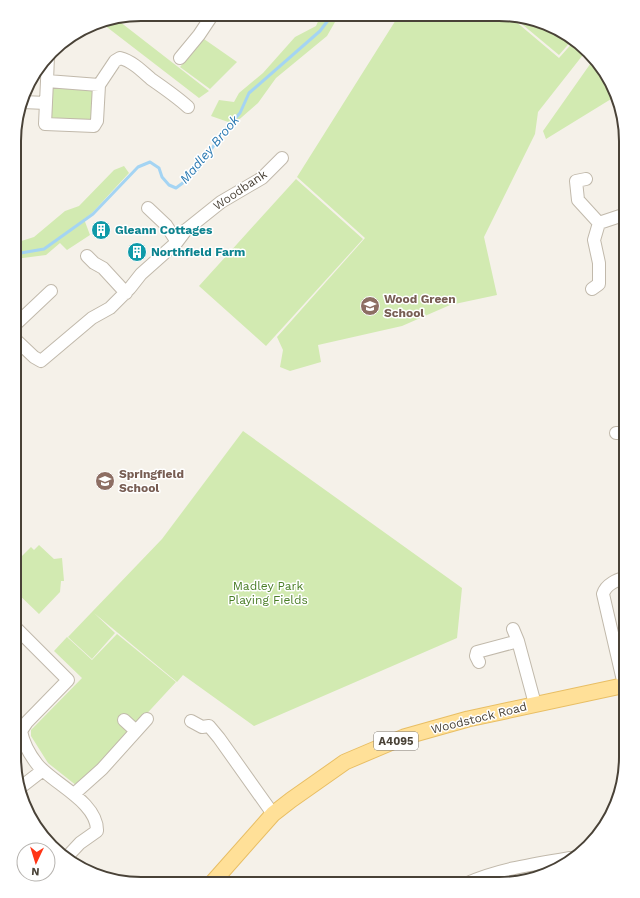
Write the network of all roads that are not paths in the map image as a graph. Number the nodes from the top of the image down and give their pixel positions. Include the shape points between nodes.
1 (208, 21) edge
2 (180, 58) dead end
3 (48, 66) edge
4 (47, 81) junction
5 (99, 85) junction
6 (27, 102) edge
7 (46, 102) junction
8 (188, 107) dead end
9 (282, 158) dead end
10 (576, 178) dead end
11 (148, 208) dead end
12 (619, 216) edge
13 (599, 223) junction
14 (178, 242) junction
15 (87, 256) dead end
16 (600, 287) dead end
17 (51, 291) dead end
18 (126, 293) junction
19 (21, 319) edge
20 (21, 345) edge
21 (619, 579) edge
22 (513, 629) dead end
23 (21, 633) edge
24 (518, 640) junction
25 (619, 660) edge
26 (479, 662) dead end
27 (619, 686) edge
28 (535, 704) junction
29 (147, 719) dead end
30 (124, 720) dead end
31 (191, 721) dead end
32 (21, 731) edge
33 (21, 731) edge
34 (136, 731) junction
35 (44, 770) junction
36 (24, 784) edge
37 (74, 794) junction
38 (273, 814) junction
39 (70, 853) edge
40 (562, 859) edge
41 (217, 877) edge
42 (482, 877) edge

1 - 2 street
3 - 4 street
4 - 5 street
4 - 7 street
5 - 7 street via 97,121 94,126 45,124
5 - 8 street via 120,58 135,66
6 - 7 street
9 - 14 street, Woodbank via 262,178 221,202 186,230
10 - 13 street via 578,200
11 - 14 street via 166,225
12 - 13 street
13 - 16 street via 594,240 599,263
14 - 18 street, Woodbank via 141,274
15 - 18 street via 103,268
17 - 19 street
18 - 20 street, Woodbank via 41,361
21 - 25 street via 604,589 603,594
22 - 24 street, Woodstock Road
23 - 32 street via 68,680
24 - 26 street via 477,652
24 - 28 street, Woodstock Road
27 - 28 main road, Woodstock Road / A4095
28 - 38 main road, Woodstock Road / A4095 via 404,737 353,758
29 - 34 street
30 - 34 street
31 - 38 street via 202,727 209,726 220,738
33 - 35 street via 29,750
34 - 37 street via 102,769
35 - 36 street
35 - 37 street
37 - 39 street via 92,814 97,831
38 - 41 main road, Woodstock Road / A4095
40 - 42 street via 508,869

